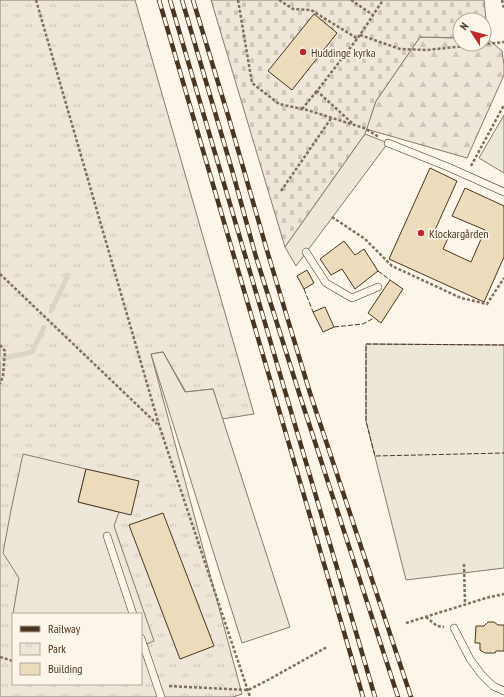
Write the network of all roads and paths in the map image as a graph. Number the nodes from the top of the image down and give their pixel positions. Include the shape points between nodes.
1 (36, 0) edge
2 (238, 0) edge
3 (280, 0) edge
4 (351, 0) edge
5 (383, 0) edge
6 (502, 0) edge
7 (504, 8) edge
8 (373, 15) junction
9 (360, 35) junction
10 (358, 38) junction
11 (504, 42) edge
12 (317, 91) junction
13 (504, 105) edge
14 (302, 109) junction
15 (332, 117) junction
16 (354, 124) junction
17 (388, 143) joint
18 (466, 175) junction
19 (281, 191) dead end
20 (504, 192) edge
21 (332, 217) dead end
22 (306, 252) dead end
23 (0, 274) edge
24 (504, 278) edge
25 (378, 287) dead end
26 (0, 345) edge
27 (0, 384) edge
28 (159, 425) junction
29 (107, 536) dead end
30 (464, 564) dead end
31 (504, 594) edge
32 (465, 604) junction
33 (133, 613) edge
34 (426, 616) junction
35 (406, 623) dead end
36 (454, 628) joint
37 (142, 641) edge
38 (328, 648) dead end
39 (0, 657) edge
40 (12, 661) edge
41 (157, 685) junction
42 (248, 690) junction
43 (504, 691) edge
44 (161, 697) edge
45 (250, 697) edge

1 - 28 path
2 - 14 path via 252,83 279,104
3 - 10 path via 293,9 311,10
4 - 8 path
5 - 8 path
6 - 7 path
8 - 9 path
9 - 10 path
9 - 11 path via 400,49 427,50
10 - 12 path
12 - 14 path
12 - 16 path
13 - 18 path
14 - 15 path
15 - 16 path
15 - 19 path
16 - 17 path
17 - 18 lane
18 - 20 lane
21 - 24 path via 365,239 392,266 460,298 487,304
22 - 25 lane via 326,283 352,298
23 - 28 path
26 - 27 path via 5,351
28 - 42 path
29 - 33 lane
30 - 32 path
31 - 32 path
32 - 34 path
34 - 35 path
34 - 36 path via 437,626
36 - 43 lane via 481,674 493,686
37 - 41 lane
38 - 42 path
39 - 40 path
41 - 42 path
41 - 44 lane
42 - 45 path

